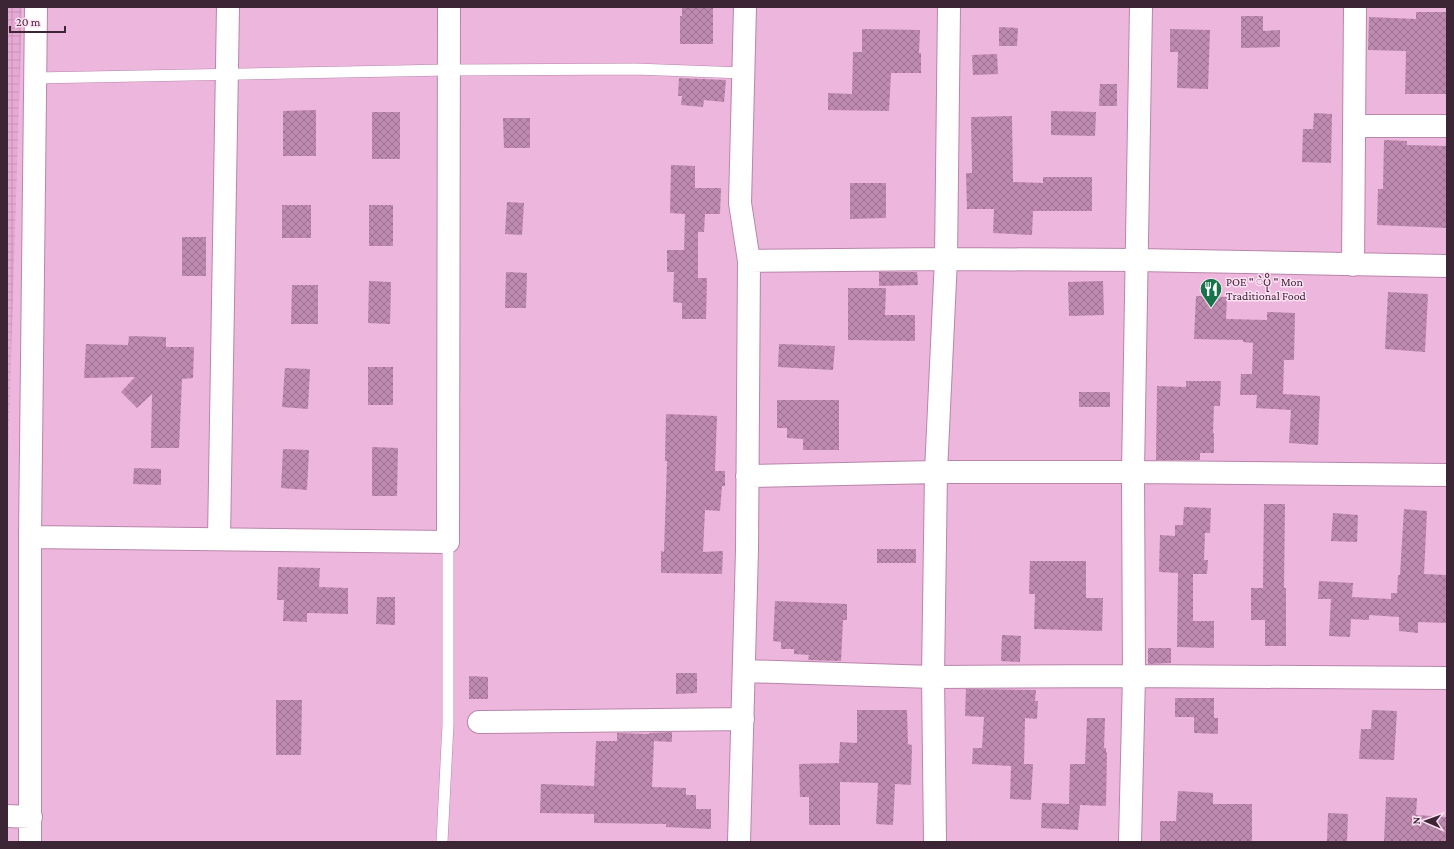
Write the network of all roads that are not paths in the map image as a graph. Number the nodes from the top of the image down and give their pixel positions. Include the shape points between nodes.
1 (36, 7) edge
2 (228, 7) edge
3 (449, 7) edge
4 (746, 7) edge
5 (950, 7) edge
6 (1142, 7) edge
7 (1355, 7) edge
8 (448, 70) junction
9 (743, 73) junction
10 (228, 74) junction
11 (35, 78) junction
12 (1354, 126) junction
13 (1447, 126) edge
14 (946, 259) junction
15 (1137, 260) junction
16 (749, 261) junction
17 (1353, 265) junction
18 (1447, 266) edge
19 (936, 472) junction
20 (1133, 472) junction
21 (1447, 474) edge
22 (747, 476) junction
23 (30, 537) junction
24 (219, 539) junction
25 (448, 542) junction
26 (744, 671) junction
27 (1134, 676) junction
28 (933, 677) junction
29 (1447, 678) edge
30 (743, 719) junction
31 (479, 722) dead end
32 (7, 816) edge
33 (31, 817) junction
34 (30, 842) edge
35 (442, 842) edge
36 (739, 842) edge
37 (935, 842) edge
38 (1130, 842) edge

1 - 11 street
2 - 10 street
3 - 8 street
4 - 9 street
5 - 14 street
6 - 15 street
7 - 12 street
8 - 9 lane via 635,69
8 - 10 lane
8 - 25 street
9 - 16 street via 740,203
10 - 11 lane
10 - 24 street
11 - 23 street
12 - 13 street
12 - 17 street
14 - 15 street
14 - 16 street
14 - 19 street
15 - 17 street
15 - 20 street
16 - 22 street
17 - 18 street
19 - 20 street
19 - 22 street
19 - 28 street
20 - 21 street
20 - 27 street
22 - 26 street via 748,550
23 - 24 street
23 - 33 street
24 - 25 street
25 - 35 lane via 448,724
26 - 28 street
26 - 30 street
27 - 28 street
27 - 29 street
27 - 38 street
28 - 37 street
30 - 31 street
30 - 36 street
32 - 33 street
33 - 34 street

